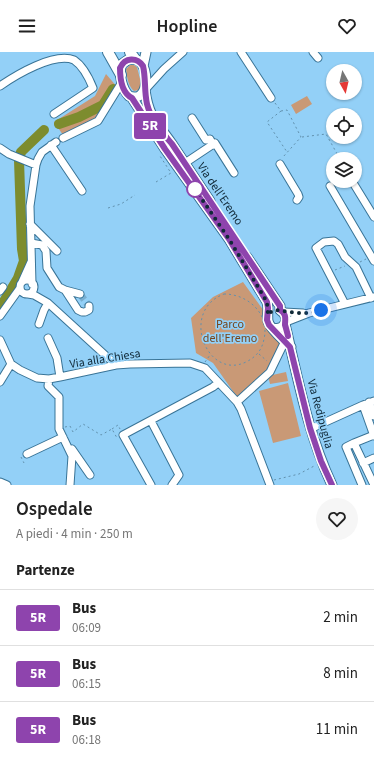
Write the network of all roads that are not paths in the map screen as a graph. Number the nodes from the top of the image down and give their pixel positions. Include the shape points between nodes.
1 (108, 52) edge
2 (146, 52) edge
3 (183, 52) edge
4 (241, 52) edge
5 (313, 52) edge
6 (135, 54) edge
7 (318, 58) dead end
8 (143, 66) junction
9 (122, 78) junction
10 (0, 86) edge
11 (145, 90) junction
12 (115, 96) junction
13 (130, 96) junction
14 (271, 98) road end
15 (54, 114) dead end
16 (192, 118) dead end
17 (57, 141) junction
18 (213, 145) junction
19 (0, 148) edge
20 (281, 160) road end
21 (185, 163) junction
22 (36, 165) junction
23 (234, 173) dead end
24 (331, 188) edge
25 (356, 188) edge
26 (82, 191) dead end
27 (297, 200) dead end
28 (374, 217) edge
29 (30, 224) junction
30 (31, 242) junction
31 (57, 251) dead end
32 (373, 258) edge
33 (31, 260) junction
34 (32, 284) junction
35 (24, 289) junction
36 (65, 290) junction
37 (80, 294) tunnel mouth
38 (372, 298) edge
39 (48, 303) junction
40 (345, 304) junction
41 (89, 306) dead end
42 (282, 311) junction
43 (309, 313) junction
44 (268, 315) junction
45 (0, 316) edge
46 (286, 323) junction
47 (39, 324) dead end
48 (273, 328) junction
49 (48, 338) dead end
50 (0, 340) edge
51 (288, 344) junction
52 (11, 364) junction
53 (116, 365) junction
54 (60, 377) junction
55 (49, 379) junction
56 (0, 382) edge
57 (218, 383) junction
58 (237, 402) junction
59 (368, 403) edge
60 (374, 416) edge
61 (151, 421) junction
62 (310, 428) junction
63 (374, 435) edge
64 (62, 437) junction
65 (354, 443) junction
66 (68, 448) junction
67 (24, 455) road end
68 (374, 458) edge
69 (363, 463) junction
70 (374, 468) edge
71 (367, 472) junction
72 (90, 475) dead end
73 (0, 482) edge
74 (267, 484) edge
75 (7, 485) edge
76 (70, 485) edge
77 (151, 485) edge
78 (172, 485) edge
79 (332, 485) edge
80 (362, 485) edge
81 (374, 485) edge

1 - 9 highway
2 - 8 main road, Via dell'Eremo
3 - 11 street
4 - 14 street
5 - 7 street
6 - 8 main road
6 - 9 main road via 122,64
8 - 11 main road, Via dell'Eremo
9 - 12 street
9 - 13 main road, Via dell'Eremo via 124,89
10 - 15 street via 24,69 46,58 68,56 75,60 88,76 93,88
11 - 13 main road via 139,97
11 - 21 main road, Via dell'Eremo via 151,116
12 - 13 street
12 - 17 street via 98,121
13 - 44 main road, Via dell'Eremo via 229,239 267,302
16 - 18 street via 206,140 210,139
17 - 22 street via 40,154
17 - 26 street
18 - 21 street
18 - 23 street via 215,143
19 - 22 street
20 - 27 street via 298,194
21 - 42 main road, Via dell'Eremo
22 - 29 street
24 - 32 street
25 - 28 street
29 - 30 street
29 - 31 street
30 - 33 street
30 - 36 street via 42,245 46,251 47,268 59,287
33 - 34 street
33 - 35 street
34 - 35 street via 26,281
34 - 35 street via 33,290
35 - 39 street
35 - 45 street
36 - 37 street
36 - 41 street via 78,310 85,312 89,310
38 - 40 street
38 - 40 street via 353,264 345,257 338,244 334,241 324,242 316,248
39 - 47 street
39 - 53 street
40 - 43 street
42 - 43 street
42 - 44 main road via 275,310
42 - 46 main road, Via dell'Eremo
43 - 46 street
44 - 48 main road, Via dell'Eremo via 267,320
46 - 48 main road via 279,328
46 - 51 main road, Via Redipuglia
48 - 51 main road, Via Redipuglia
49 - 54 street, Via alla Chiesa via 57,358
50 - 52 street
51 - 58 street via 270,372
51 - 62 main road, Via Redipuglia
52 - 55 street, Via alla Chiesa via 37,378
52 - 56 street
53 - 54 street, Via alla Chiesa
53 - 57 street, Via alla Chiesa via 190,363 204,368
54 - 55 street, Via alla Chiesa
55 - 64 street via 48,386 59,397 59,429
57 - 58 street
57 - 61 street
58 - 74 street via 246,419
59 - 60 street
59 - 62 street
59 - 63 street
61 - 77 street via 123,435
61 - 78 street via 179,475
62 - 79 main road, Via Redipuglia
63 - 65 street
64 - 66 street
64 - 67 street
65 - 69 street
65 - 80 street via 346,447
66 - 72 street via 72,448
66 - 76 street via 72,456
68 - 69 street
69 - 71 street
70 - 71 street
71 - 81 street
73 - 75 street

